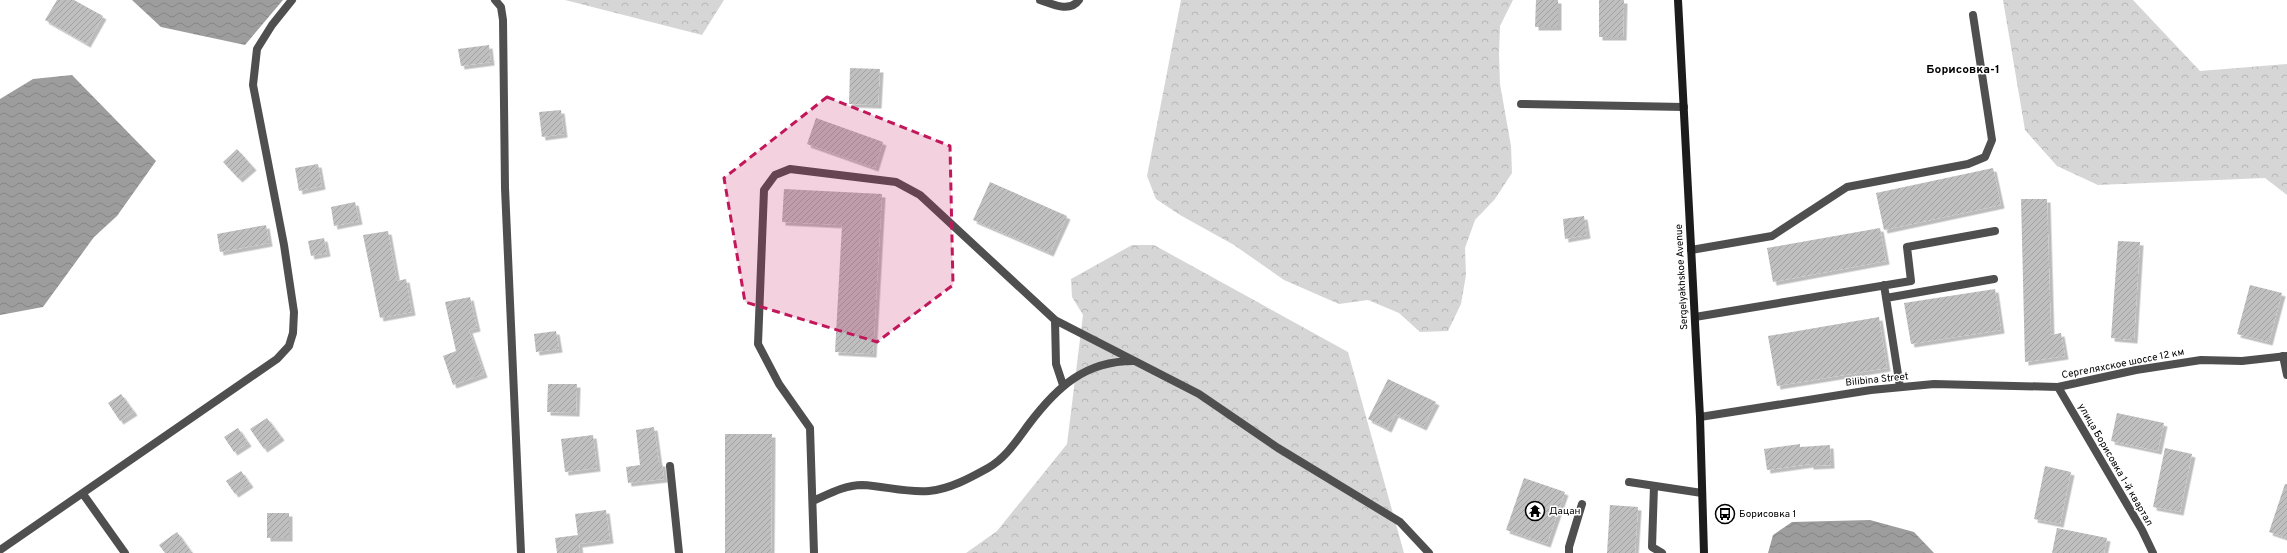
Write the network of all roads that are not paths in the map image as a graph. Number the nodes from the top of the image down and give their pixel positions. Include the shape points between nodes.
1 (292, 0) edge
2 (495, 0) edge
3 (1040, 0) edge
4 (1079, 0) edge
5 (1678, 0) edge
6 (1973, 15) dead end
7 (1521, 104) dead end
8 (1684, 107) junction
9 (1995, 231) dead end
10 (1691, 250) junction
11 (1994, 279) dead end
12 (1884, 285) junction
13 (1886, 298) junction
14 (1695, 318) junction
15 (1055, 320) junction
16 (2285, 356) edge
17 (1136, 362) junction
18 (2287, 374) edge
19 (1063, 385) junction
20 (1900, 387) junction
21 (2058, 387) junction
22 (1700, 417) junction
23 (670, 466) dead end
24 (1629, 482) dead end
25 (1654, 486) junction
26 (1702, 493) junction
27 (83, 494) junction
28 (813, 500) junction
29 (1582, 504) dead end
30 (0, 550) edge
31 (125, 553) edge
32 (521, 553) edge
33 (679, 553) edge
34 (814, 553) edge
35 (1429, 553) edge
36 (1570, 553) edge
37 (1662, 553) edge
38 (1704, 553) edge
39 (2153, 553) edge

1 - 27 street via 256,49 252,85 286,252 294,312 293,333 289,346 277,359
2 - 32 street via 501,7 503,20 505,188
3 - 4 street via 1065,8 1077,4
5 - 8 main road, Sergelyakhskoe Avenue
6 - 10 street via 1992,140 1985,157 1968,164 1847,187 1772,236
7 - 8 street
8 - 10 main road, Sergelyakhskoe Avenue
9 - 12 street via 1907,248 1911,281
10 - 14 main road, Sergelyakhskoe Avenue
11 - 13 street
12 - 13 street
12 - 14 street
13 - 20 street
14 - 22 main road, Sergelyakhskoe Avenue
15 - 17 street
15 - 19 street via 1056,364
15 - 28 street via 920,195 896,182 790,169 776,174 764,190 758,344 779,384 810,428
16 - 18 street
16 - 21 street, Сергеляхское шоссе 12 км via 2242,361 2201,360 2136,370
17 - 19 street via 1103,364 1078,374
17 - 35 street via 1199,394 1278,448 1400,522
19 - 28 street via 1012,447 990,467 957,484 929,491 894,490 862,485 837,490
20 - 21 street, Bilibina Street via 1934,384
20 - 22 street, Bilibina Street
21 - 39 street, улица Борисовка 1-й квартал
22 - 26 main road, Sergelyakhskoe Avenue
23 - 33 street
24 - 25 street
25 - 26 street
25 - 37 street via 1652,547
26 - 38 main road, Sergelyakhskoe Avenue
27 - 30 street
27 - 31 street
28 - 34 street
29 - 36 street via 1569,547

